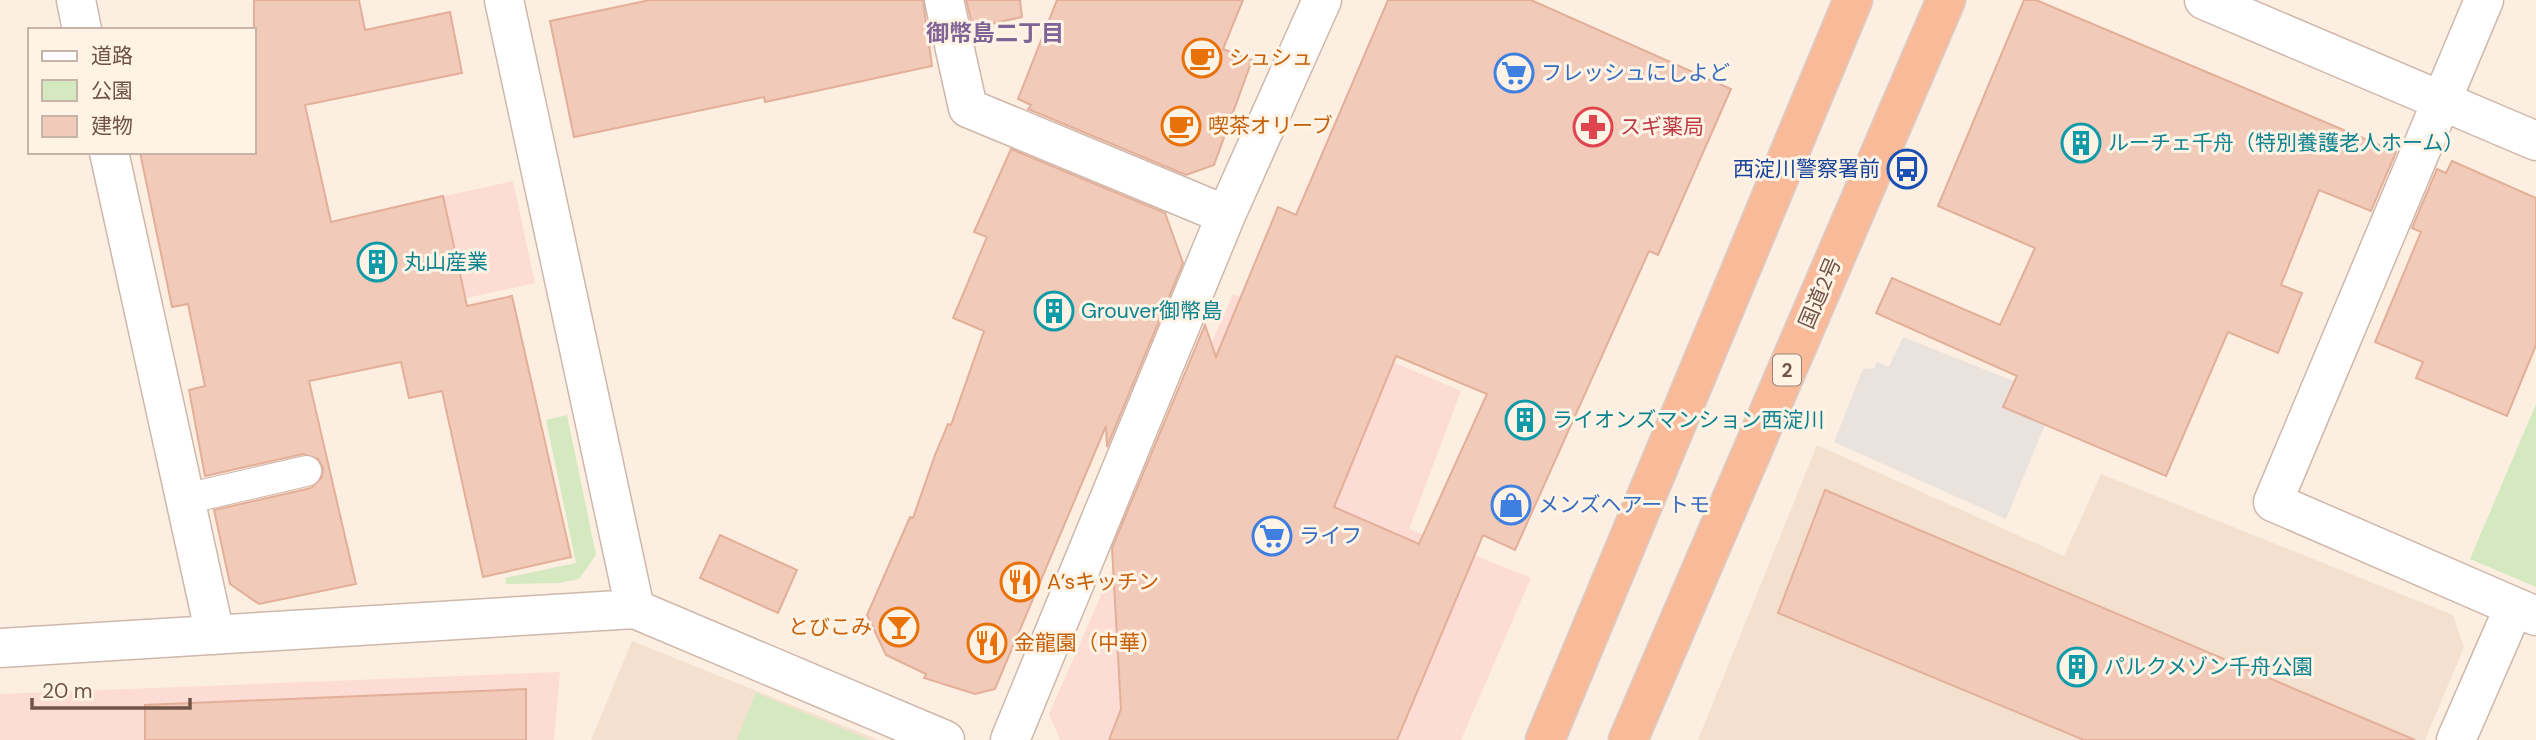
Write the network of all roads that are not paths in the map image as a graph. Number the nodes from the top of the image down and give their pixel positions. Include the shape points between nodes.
1 (76, 0) edge
2 (503, 0) edge
3 (944, 0) edge
4 (1322, 0) edge
5 (1853, 0) edge
6 (1945, 0) edge
7 (2204, 0) edge
8 (2484, 0) edge
9 (82, 28) edge
10 (2442, 101) junction
11 (2536, 141) edge
12 (109, 154) edge
13 (1226, 215) junction
14 (306, 471) dead end
15 (185, 499) junction
16 (635, 610) junction
17 (2525, 611) edge
18 (215, 635) junction
19 (0, 648) edge
20 (945, 740) edge
21 (1010, 740) edge
22 (1545, 740) edge
23 (1629, 740) edge
24 (2456, 740) edge

1 - 9 street
2 - 16 street
3 - 13 street via 968,108
4 - 13 street
5 - 22 highway
6 - 23 highway, 国道2号 / 2
7 - 10 street
8 - 10 street
10 - 11 street
10 - 17 street via 2273,502
12 - 15 street
13 - 21 street
14 - 15 lane
15 - 18 street
16 - 18 street
16 - 20 street
17 - 24 street
18 - 19 street

